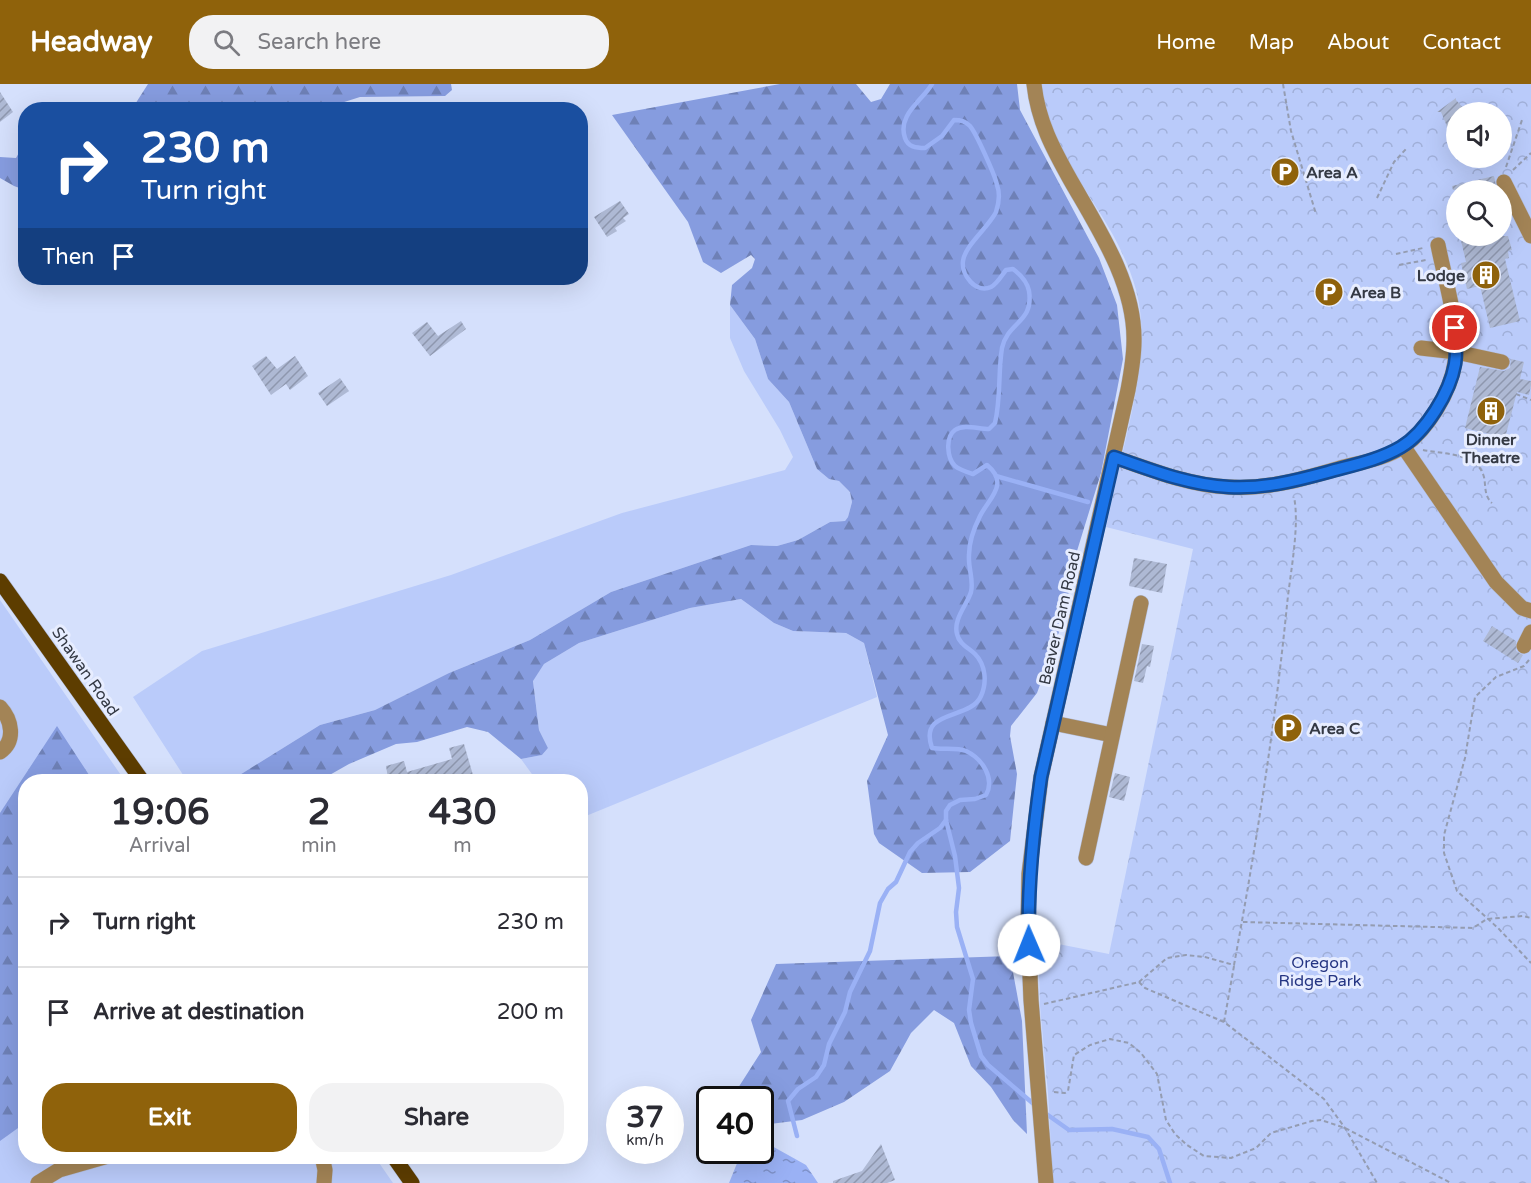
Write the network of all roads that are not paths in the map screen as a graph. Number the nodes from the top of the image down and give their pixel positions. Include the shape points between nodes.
1 (1034, 84) edge
2 (1512, 198) edge
3 (1531, 236) edge
4 (1440, 251) road end
5 (1421, 348) dead end
6 (1456, 352) junction
7 (1502, 362) dead end
8 (1403, 446) junction
9 (1114, 457) junction
10 (0, 581) edge
11 (1141, 603) dead end
12 (1531, 611) edge
13 (0, 707) edge
14 (1053, 723) junction
15 (1112, 735) junction
16 (0, 752) edge
17 (137, 774) edge
18 (1086, 858) dead end
19 (80, 1164) edge
20 (324, 1164) edge
21 (399, 1164) edge
22 (38, 1183) edge
23 (324, 1183) edge
24 (412, 1183) edge
25 (1046, 1183) edge

1 - 9 street, Beaver Dam Road via 1046,135 1106,241 1131,317 1132,361
2 - 3 street
4 - 6 street
5 - 6 street
6 - 7 street
6 - 8 street via 1452,376 1436,411
8 - 9 street via 1382,457 1255,488 1197,483
8 - 12 street via 1496,582 1521,608
9 - 14 street, Beaver Dam Road
10 - 17 main road, Shawan Road
11 - 15 street
13 - 16 street via 11,726 10,740
14 - 15 street
14 - 25 street, Beaver Dam Road via 1034,825 1028,927
15 - 18 street
19 - 22 street via 59,1170
20 - 23 street
21 - 24 main road

